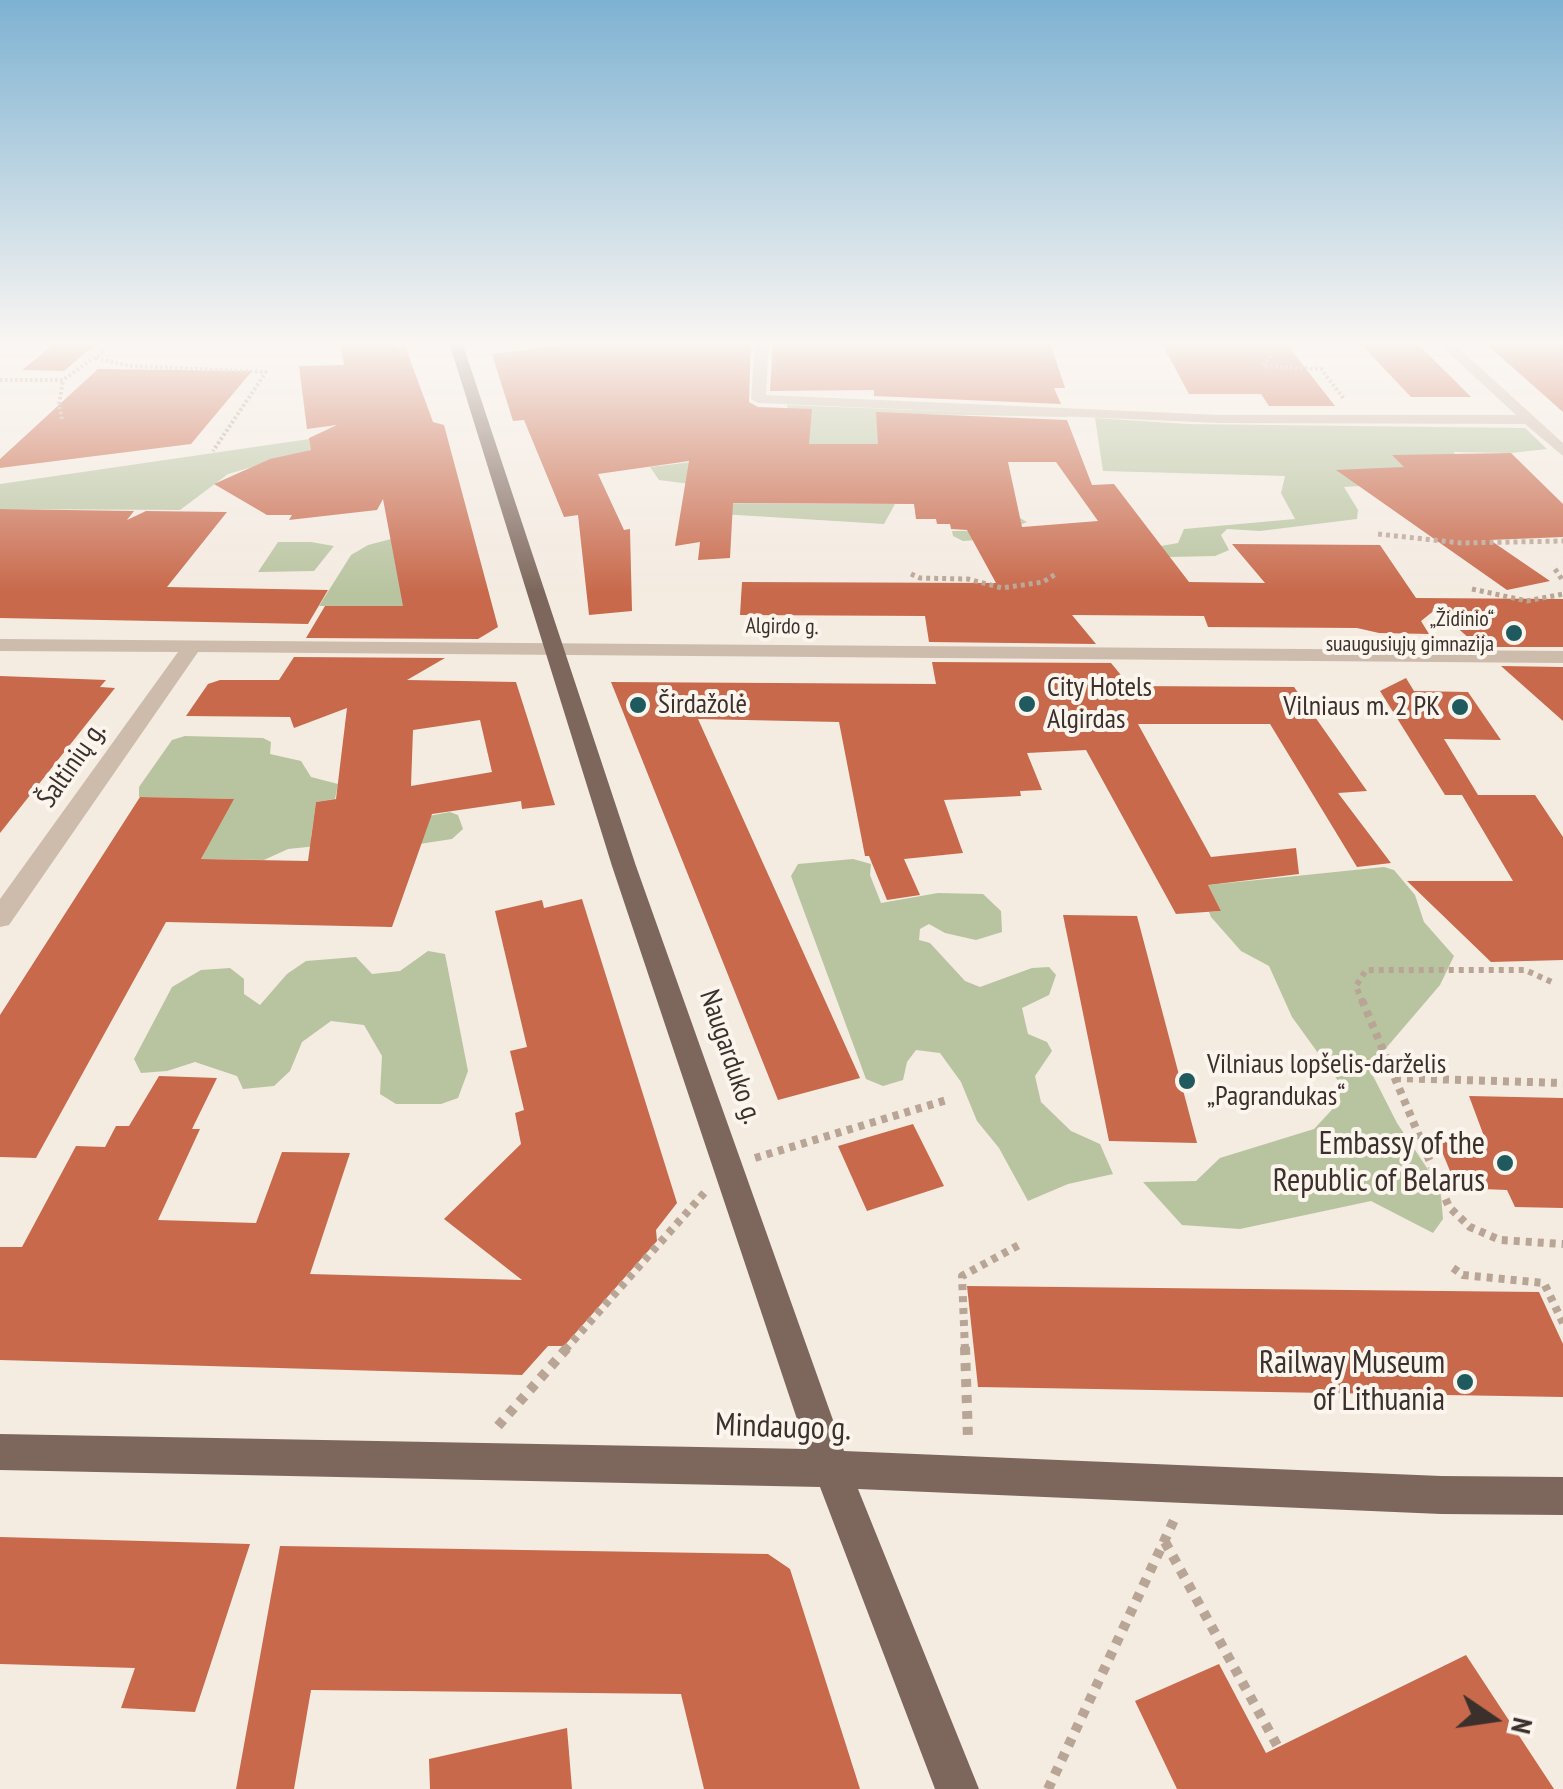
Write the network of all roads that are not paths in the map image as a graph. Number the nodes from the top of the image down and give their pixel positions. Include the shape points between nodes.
1 (482, 425) edge
2 (1535, 425) edge
3 (1563, 452) edge
4 (0, 645) edge
5 (192, 647) junction
6 (555, 651) junction
7 (1563, 658) edge
8 (0, 918) edge
9 (0, 1452) edge
10 (832, 1469) junction
11 (1563, 1496) edge
12 (957, 1789) edge

1 - 6 main road, Naugarduko g.
2 - 3 street
4 - 5 street, Algirdo g.
5 - 6 street, Algirdo g.
5 - 8 street, Šaltinių g.
6 - 7 street, Algirdo g.
6 - 10 main road, Naugarduko g.
9 - 10 main road, Mindaugo g.
10 - 11 main road, Mindaugo g.
10 - 12 main road, Naugarduko g.

